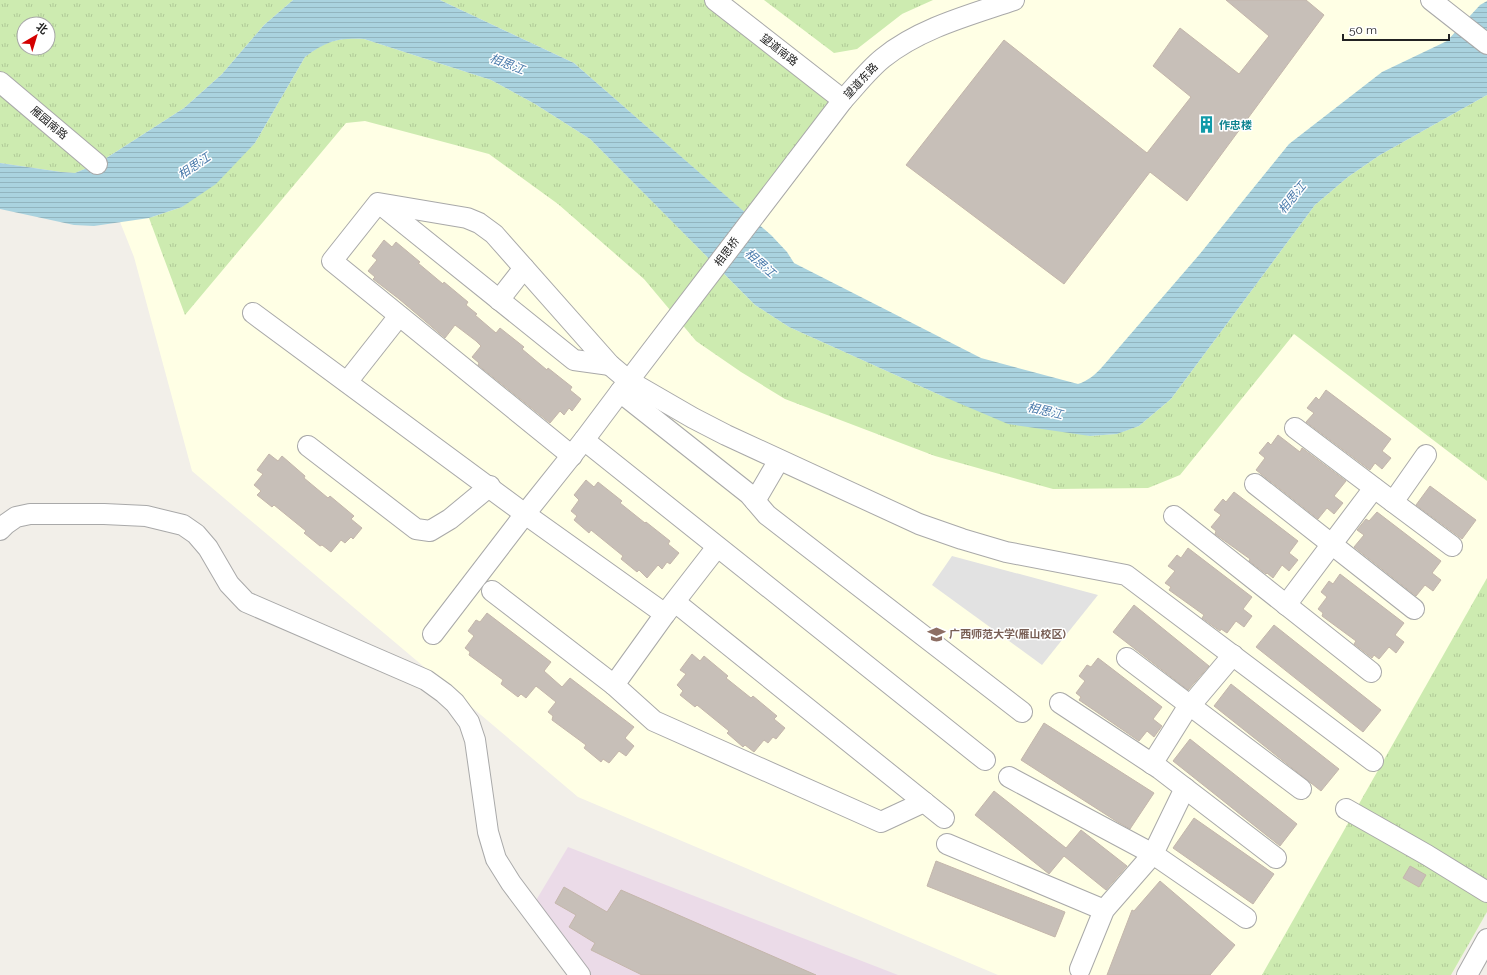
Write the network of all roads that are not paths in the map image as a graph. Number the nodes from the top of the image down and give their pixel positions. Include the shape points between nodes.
1 (715, 0) edge
2 (1014, 0) edge
3 (1433, 2) edge
4 (1487, 44) edge
5 (0, 82) edge
6 (843, 100) junction
7 (97, 164) dead end
8 (378, 203) junction
9 (752, 219) joint
10 (524, 268) junction
11 (499, 300) junction
12 (253, 313) dead end
13 (399, 316) junction
14 (610, 365) junction
15 (347, 382) junction
16 (624, 386) junction
17 (1295, 428) dead end
18 (584, 440) junction
19 (308, 446) dead end
20 (1426, 455) dead end
21 (572, 456) junction
22 (779, 460) junction
23 (1255, 484) dead end
24 (490, 486) junction
25 (1374, 488) junction
26 (755, 501) junction
27 (1393, 502) junction
28 (525, 514) junction
29 (1174, 516) dead end
30 (0, 530) edge
31 (1332, 545) junction
32 (1452, 546) dead end
33 (717, 547) junction
34 (492, 591) dead end
35 (1286, 605) junction
36 (670, 608) junction
37 (1414, 609) dead end
38 (433, 634) dead end
39 (1233, 655) junction
40 (1127, 658) dead end
41 (1371, 672) dead end
42 (614, 685) junction
43 (1060, 703) dead end
44 (1190, 706) junction
45 (1022, 712) dead end
46 (985, 760) dead end
47 (1373, 761) dead end
48 (1152, 764) junction
49 (1009, 777) dead end
50 (1185, 788) junction
51 (1301, 789) dead end
52 (924, 802) junction
53 (1346, 809) dead end
54 (944, 818) dead end
55 (947, 844) dead end
56 (1153, 854) junction
57 (1276, 858) dead end
58 (1487, 892) edge
59 (1104, 910) junction
60 (1246, 918) dead end
61 (1487, 939) edge
62 (1080, 969) dead end
63 (580, 975) edge
64 (1467, 975) edge

1 - 6 street, 望道南路
2 - 6 street, 望道东路 via 931,29 894,50 872,67
3 - 4 street
5 - 7 street, 雁园南路
6 - 9 street, 望道东路
8 - 10 street via 459,215 474,220 494,234
8 - 11 street
8 - 13 street via 332,261
9 - 16 street, 相思桥
10 - 11 street
10 - 14 street
11 - 14 street via 574,360
12 - 15 street
13 - 15 street
13 - 21 street
14 - 16 street
15 - 24 street
16 - 18 street, 相思桥
16 - 22 street
16 - 26 street
17 - 25 street
18 - 21 street, 相思桥
18 - 33 street
19 - 24 street via 416,529 430,531 450,519
20 - 27 street
21 - 28 street, 相思桥
22 - 26 street
22 - 39 street via 919,524 962,539 1006,552 1126,575
23 - 31 street
24 - 28 street
25 - 27 street
25 - 31 street
26 - 45 street via 767,515
27 - 32 street
28 - 36 street
28 - 38 street, 相思桥
29 - 35 street
30 - 63 street via 16,517 30,514 146,516 183,525 196,534 208,548 229,584 246,602 426,680 444,693 469,722 475,740 488,832 496,859
31 - 35 street
31 - 37 street
33 - 36 street
33 - 46 street
34 - 42 street
35 - 41 street
36 - 42 street
36 - 52 street
39 - 44 street
39 - 47 street
40 - 44 street
42 - 52 street via 654,721 881,822
43 - 48 street
44 - 48 street
44 - 51 street
48 - 50 street
49 - 56 street
50 - 56 street
50 - 57 street
52 - 54 street
53 - 58 street
55 - 59 street
56 - 59 street
56 - 60 street
59 - 62 street
61 - 64 street

